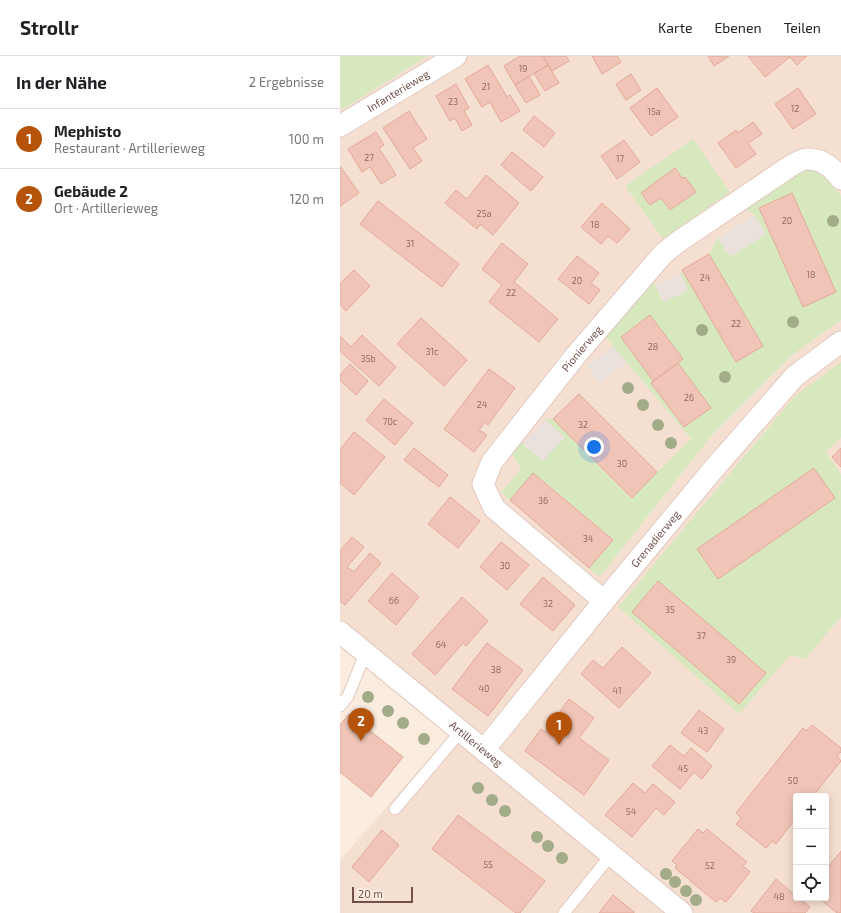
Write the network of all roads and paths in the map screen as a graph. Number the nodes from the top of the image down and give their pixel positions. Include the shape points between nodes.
1 (456, 56) edge
2 (340, 126) edge
3 (841, 179) edge
4 (841, 342) edge
5 (604, 601) junction
6 (340, 632) edge
7 (369, 656) junction
8 (340, 706) edge
9 (461, 731) junction
10 (484, 750) junction
11 (395, 808) dead end
12 (611, 855) junction
13 (564, 913) edge
14 (682, 913) edge

1 - 2 street, Infanterieweg
3 - 5 street, Pionierweg via 826,164 818,160 801,161 664,253 576,354 492,462 483,484 494,508
4 - 5 street, Grenadierweg via 795,376
5 - 10 street, Grenadierweg
6 - 7 street, Artillerieweg
7 - 8 lane via 361,664 348,696
7 - 9 street, Artillerieweg
9 - 10 street, Artillerieweg
9 - 11 lane
10 - 12 street, Artillerieweg
12 - 13 lane
12 - 14 street, Artillerieweg

